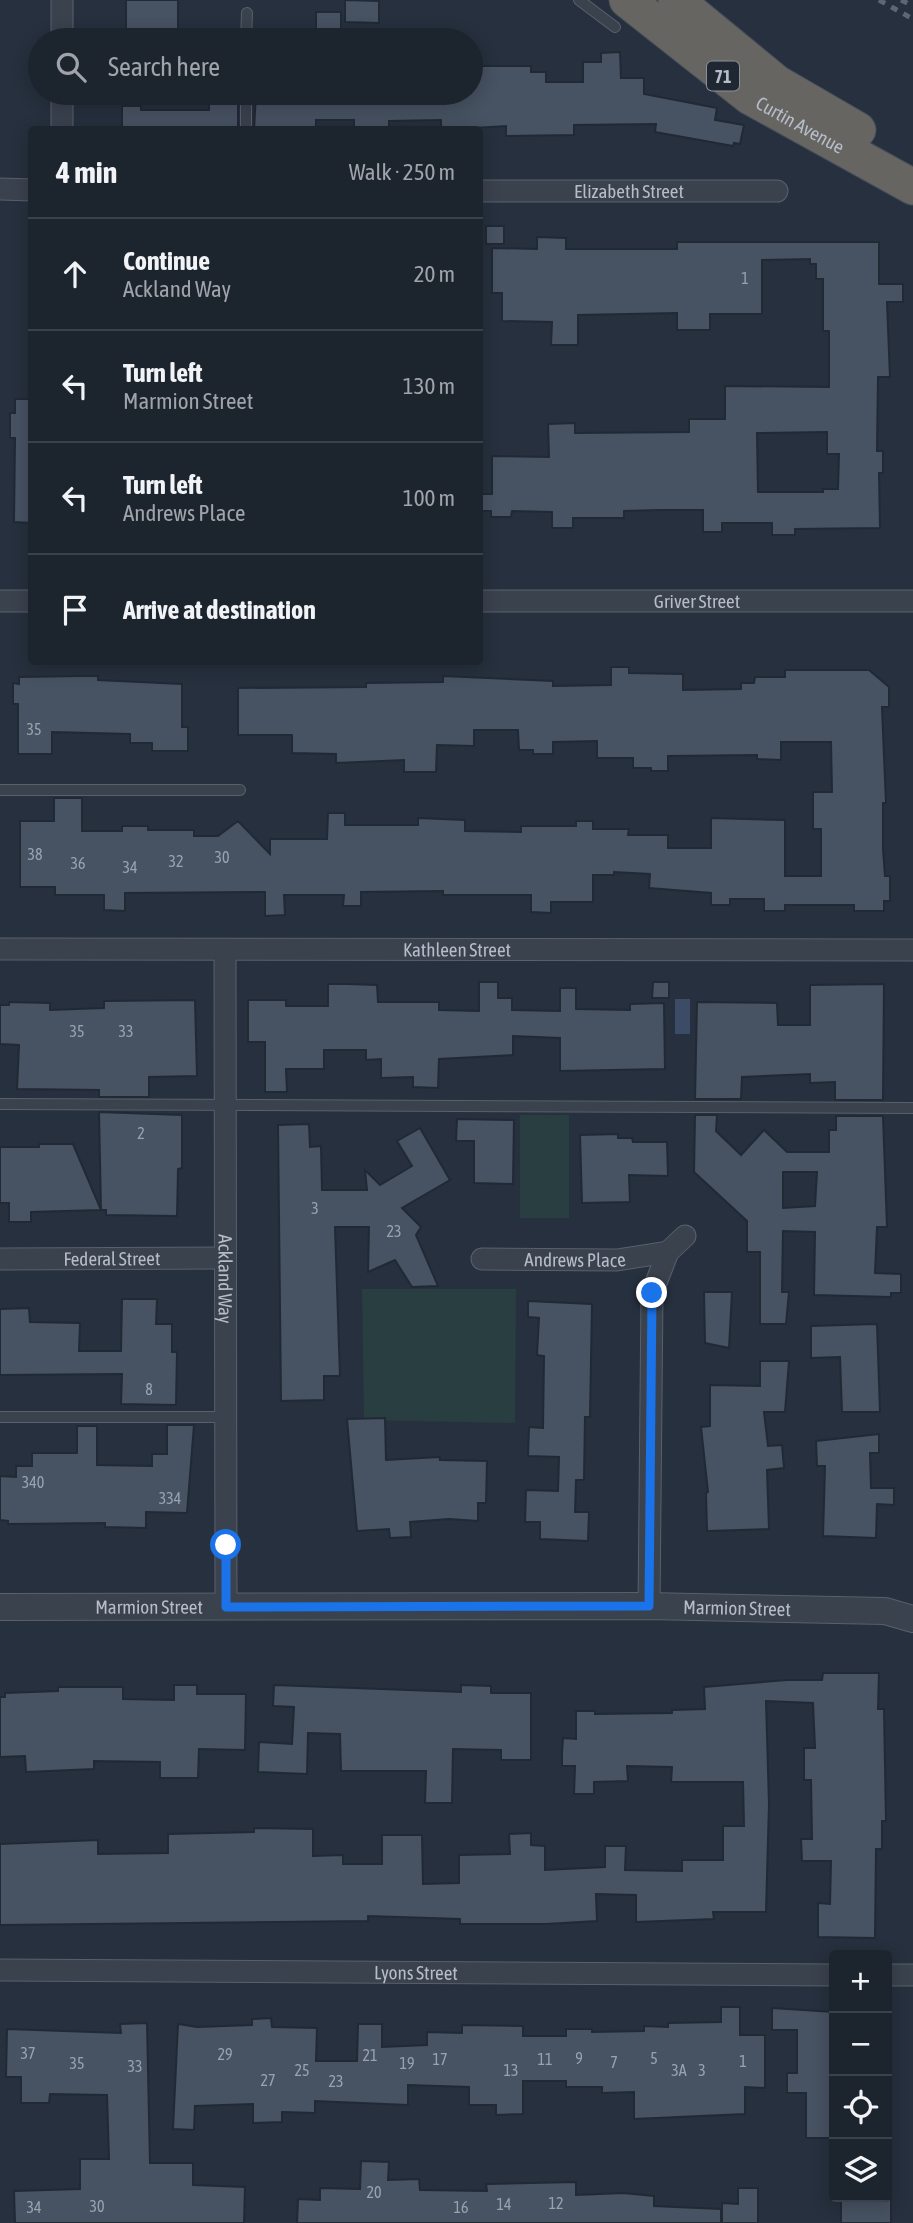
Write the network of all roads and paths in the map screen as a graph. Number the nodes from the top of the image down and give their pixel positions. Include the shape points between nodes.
1 (62, 0) edge
2 (579, 0) edge
3 (676, 0) edge
4 (247, 13) dead end
5 (621, 13) edge
6 (62, 28) edge
7 (246, 28) edge
8 (62, 105) edge
9 (246, 105) edge
10 (62, 126) edge
11 (246, 126) edge
12 (913, 160) edge
13 (913, 187) edge
14 (0, 189) edge
15 (28, 190) edge
16 (483, 191) edge
17 (777, 191) dead end
18 (0, 601) edge
19 (28, 601) edge
20 (483, 601) edge
21 (913, 601) edge
22 (0, 790) edge
23 (240, 790) dead end
24 (0, 949) edge
25 (225, 950) junction
26 (913, 950) edge
27 (0, 1104) edge
28 (225, 1104) junction
29 (913, 1108) edge
30 (685, 1236) dead end
31 (668, 1252) junction
32 (224, 1258) junction
33 (0, 1259) edge
34 (482, 1259) dead end
35 (0, 1417) edge
36 (225, 1417) junction
37 (913, 1600) edge
38 (0, 1606) edge
39 (649, 1606) junction
40 (226, 1607) junction
41 (885, 1611) junction
42 (913, 1619) edge
43 (0, 1970) edge
44 (829, 1975) edge
45 (892, 1975) edge
46 (913, 1975) edge

1 - 6 street
2 - 5 lane
3 - 12 highway, Curtin Avenue / 71 via 776,83
4 - 7 lane
5 - 13 highway, Curtin Avenue / 71 via 750,97
8 - 10 street
9 - 11 lane
14 - 15 street
16 - 17 street, Elizabeth Street
18 - 19 street
20 - 21 street, Griver Street
22 - 23 lane
24 - 25 street, Kathleen Street
25 - 26 street, Kathleen Street
25 - 28 street, Ackland Way
27 - 28 lane
28 - 29 lane
28 - 32 street, Ackland Way
30 - 31 street
31 - 34 street, Andrews Place via 617,1260
31 - 39 street via 652,1293
32 - 33 street, Federal Street
32 - 36 street, Ackland Way
35 - 36 lane
36 - 40 street, Ackland Way
37 - 41 street, Marmion Street
38 - 40 street, Marmion Street
39 - 40 street, Marmion Street
39 - 41 street, Marmion Street
41 - 42 street, Marmion Street
43 - 44 street, Lyons Street
45 - 46 street

